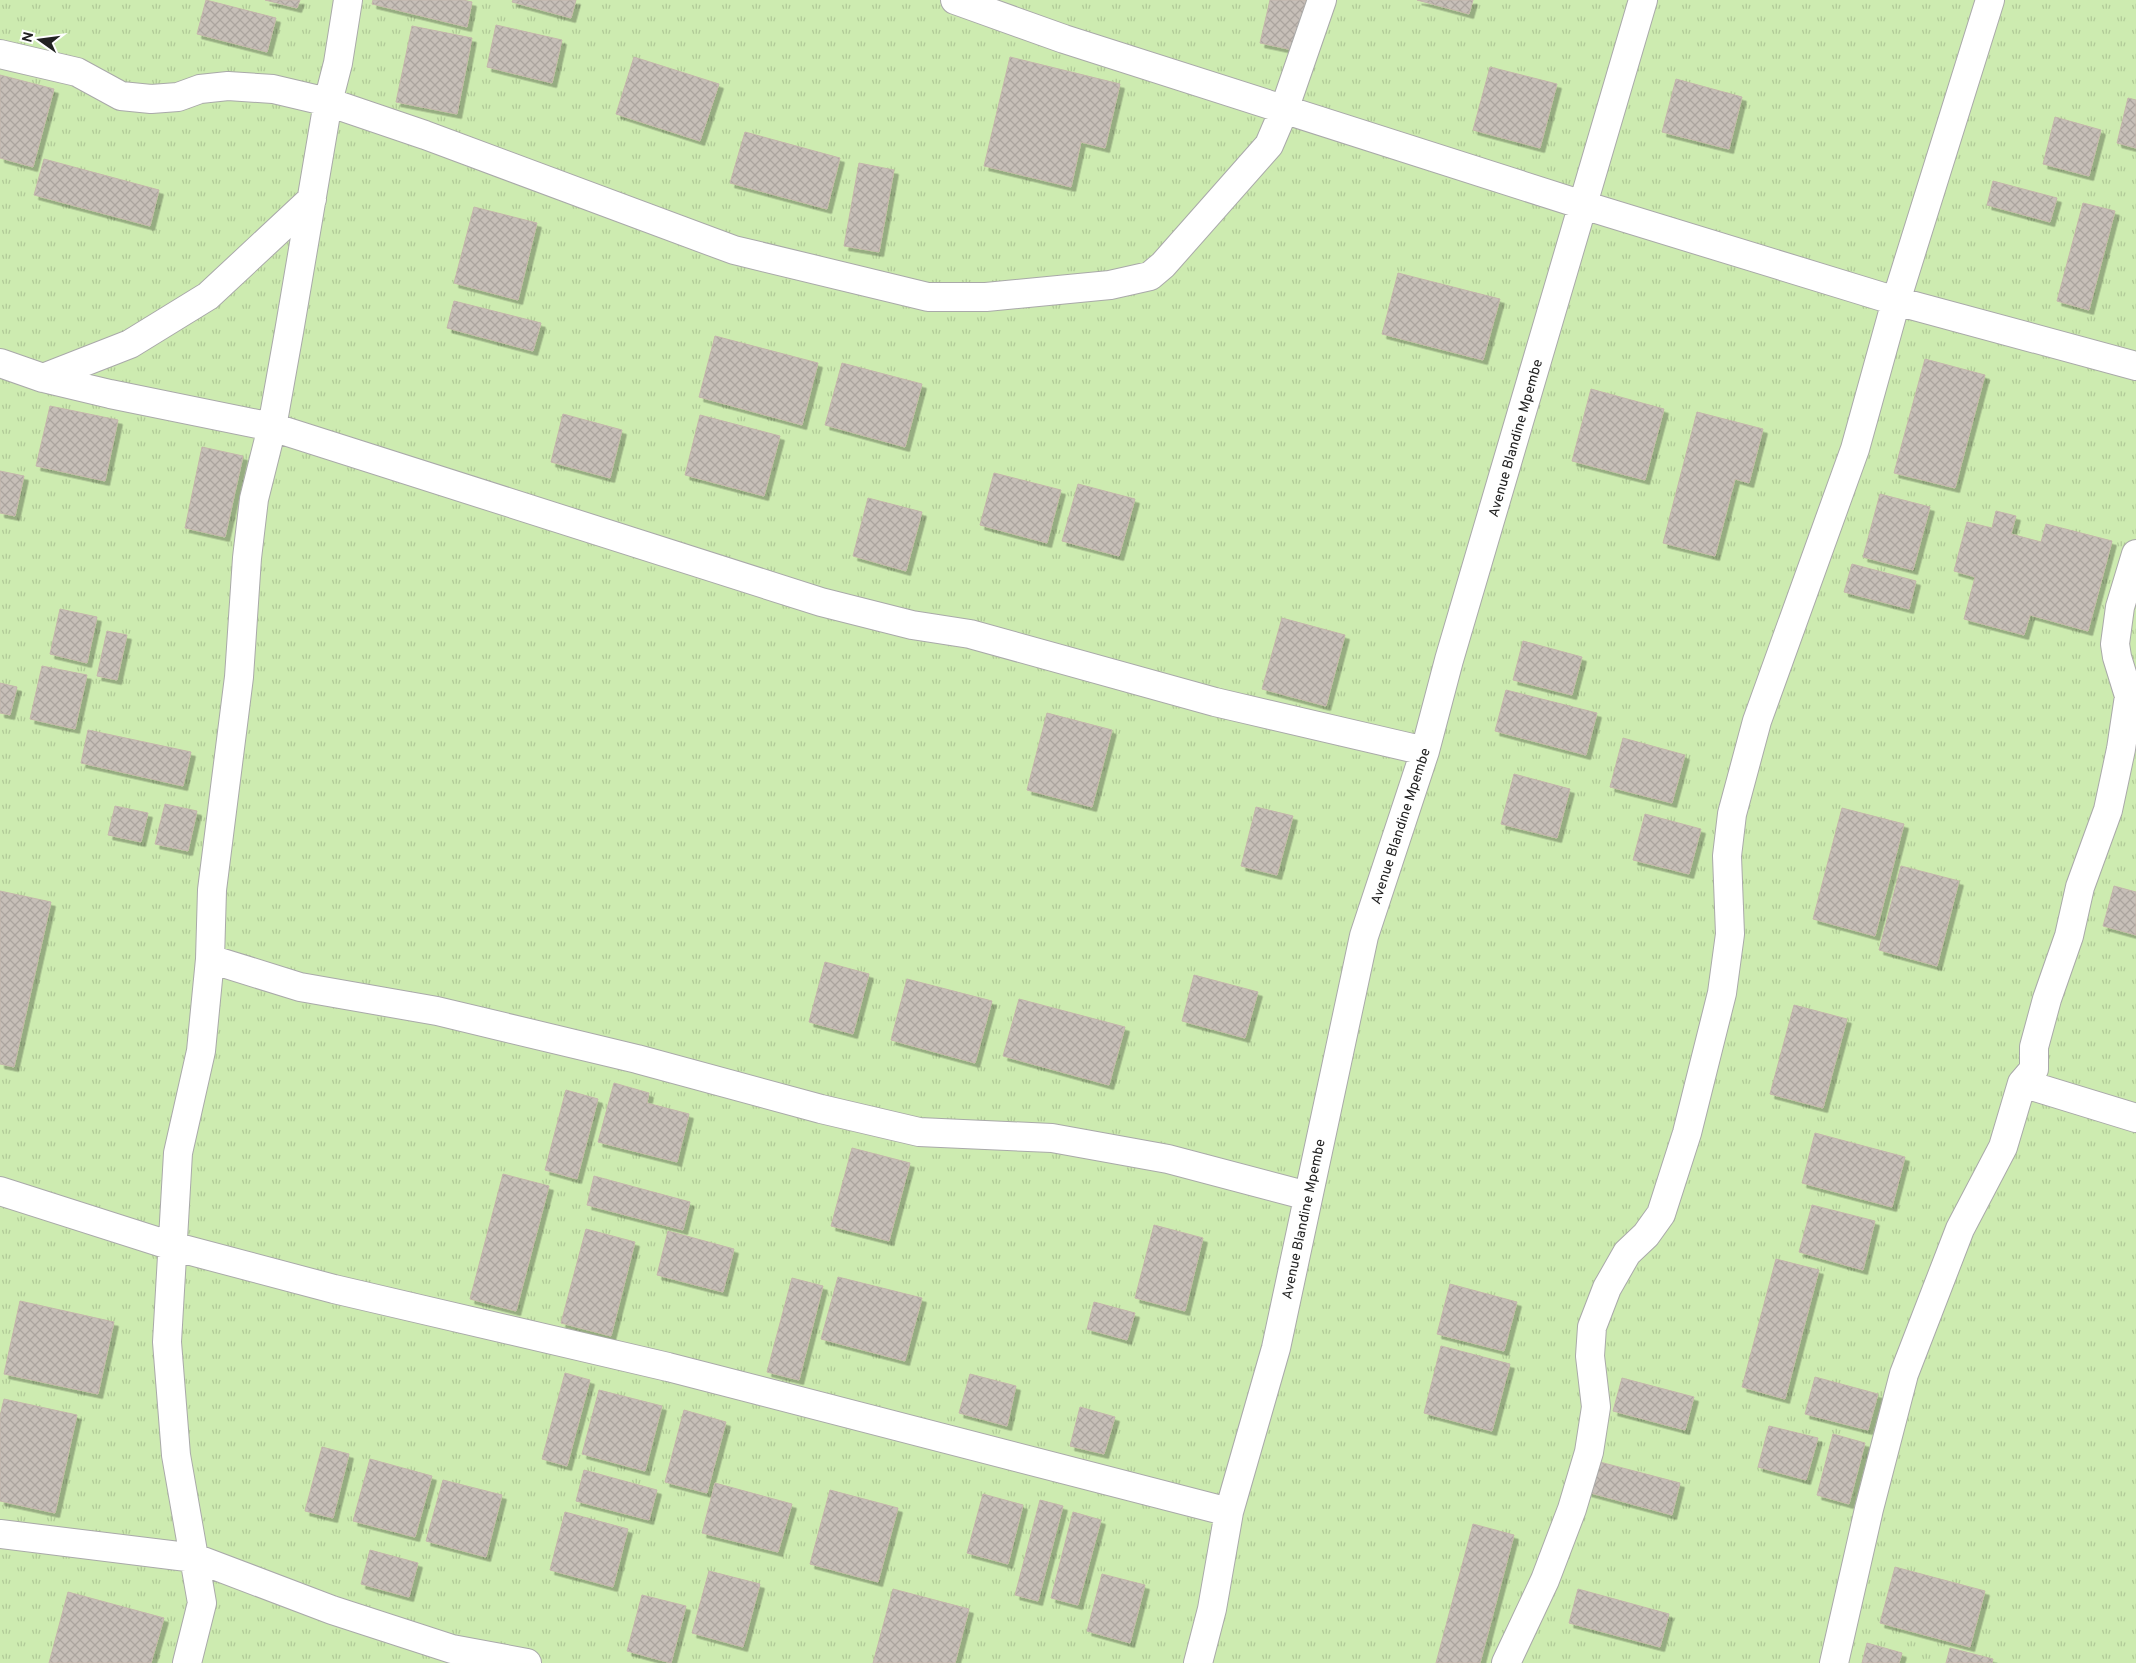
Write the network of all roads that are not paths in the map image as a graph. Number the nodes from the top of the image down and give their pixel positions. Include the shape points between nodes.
1 (348, 0) edge
2 (955, 0) edge
3 (1322, 0) edge
4 (1643, 0) edge
5 (1990, 0) edge
6 (1011, 9) edge
7 (0, 54) edge
8 (328, 102) junction
9 (1284, 110) junction
10 (312, 199) junction
11 (1584, 206) junction
12 (1896, 301) junction
13 (0, 363) edge
14 (2136, 366) edge
15 (44, 378) junction
16 (272, 427) junction
17 (2136, 554) edge
18 (1425, 751) junction
19 (210, 959) junction
20 (2022, 1083) junction
21 (2136, 1118) edge
22 (0, 1191) edge
23 (1308, 1196) junction
24 (172, 1246) junction
25 (1229, 1512) junction
26 (0, 1534) edge
27 (195, 1558) junction
28 (187, 1663) edge
29 (527, 1663) edge
30 (1198, 1663) edge
31 (1506, 1663) edge
32 (1834, 1663) edge

1 - 8 street
2 - 6 street
3 - 9 street
4 - 11 street, Avenue Blandine Mpembe
5 - 12 street
6 - 9 street via 1064,39
7 - 8 street via 77,72 121,96 178,97 200,89 228,86 273,89
8 - 9 street via 734,250 928,297 986,297 1110,285 1150,276 1198,228 1269,145
8 - 10 street
9 - 11 street
10 - 15 street via 208,296 130,344
10 - 16 street
11 - 12 street
11 - 18 street, Avenue Blandine Mpembe
12 - 14 street
12 - 31 street via 1855,449 1757,721 1738,789 1727,856 1730,934 1722,993 1688,1133 1661,1214 1646,1235 1627,1252 1607,1288 1592,1327 1590,1356 1596,1406 1589,1452 1572,1510 1545,1580
13 - 15 street
15 - 16 street
16 - 18 street via 821,602 912,625 970,634 1216,702
16 - 19 street via 254,499 247,558 239,677 212,890
17 - 20 street via 2126,583 2116,635 2116,657 2129,696 2108,810 2080,887 2069,936 2047,999 2034,1047 2034,1068
18 - 23 street, Avenue Blandine Mpembe via 1364,936
19 - 23 street via 300,987 437,1011 919,1132 1052,1138 1168,1159
19 - 24 street via 201,1051 178,1152
20 - 21 street
20 - 32 street via 2003,1147 1960,1229 1904,1374 1868,1509
22 - 24 street
23 - 25 street, Avenue Blandine Mpembe via 1276,1348
24 - 25 street via 334,1289 668,1367
24 - 27 street via 167,1351 176,1455
25 - 30 street, Avenue Blandine Mpembe via 1212,1609
26 - 27 street
27 - 28 street via 202,1603
27 - 29 street via 332,1610 452,1649

